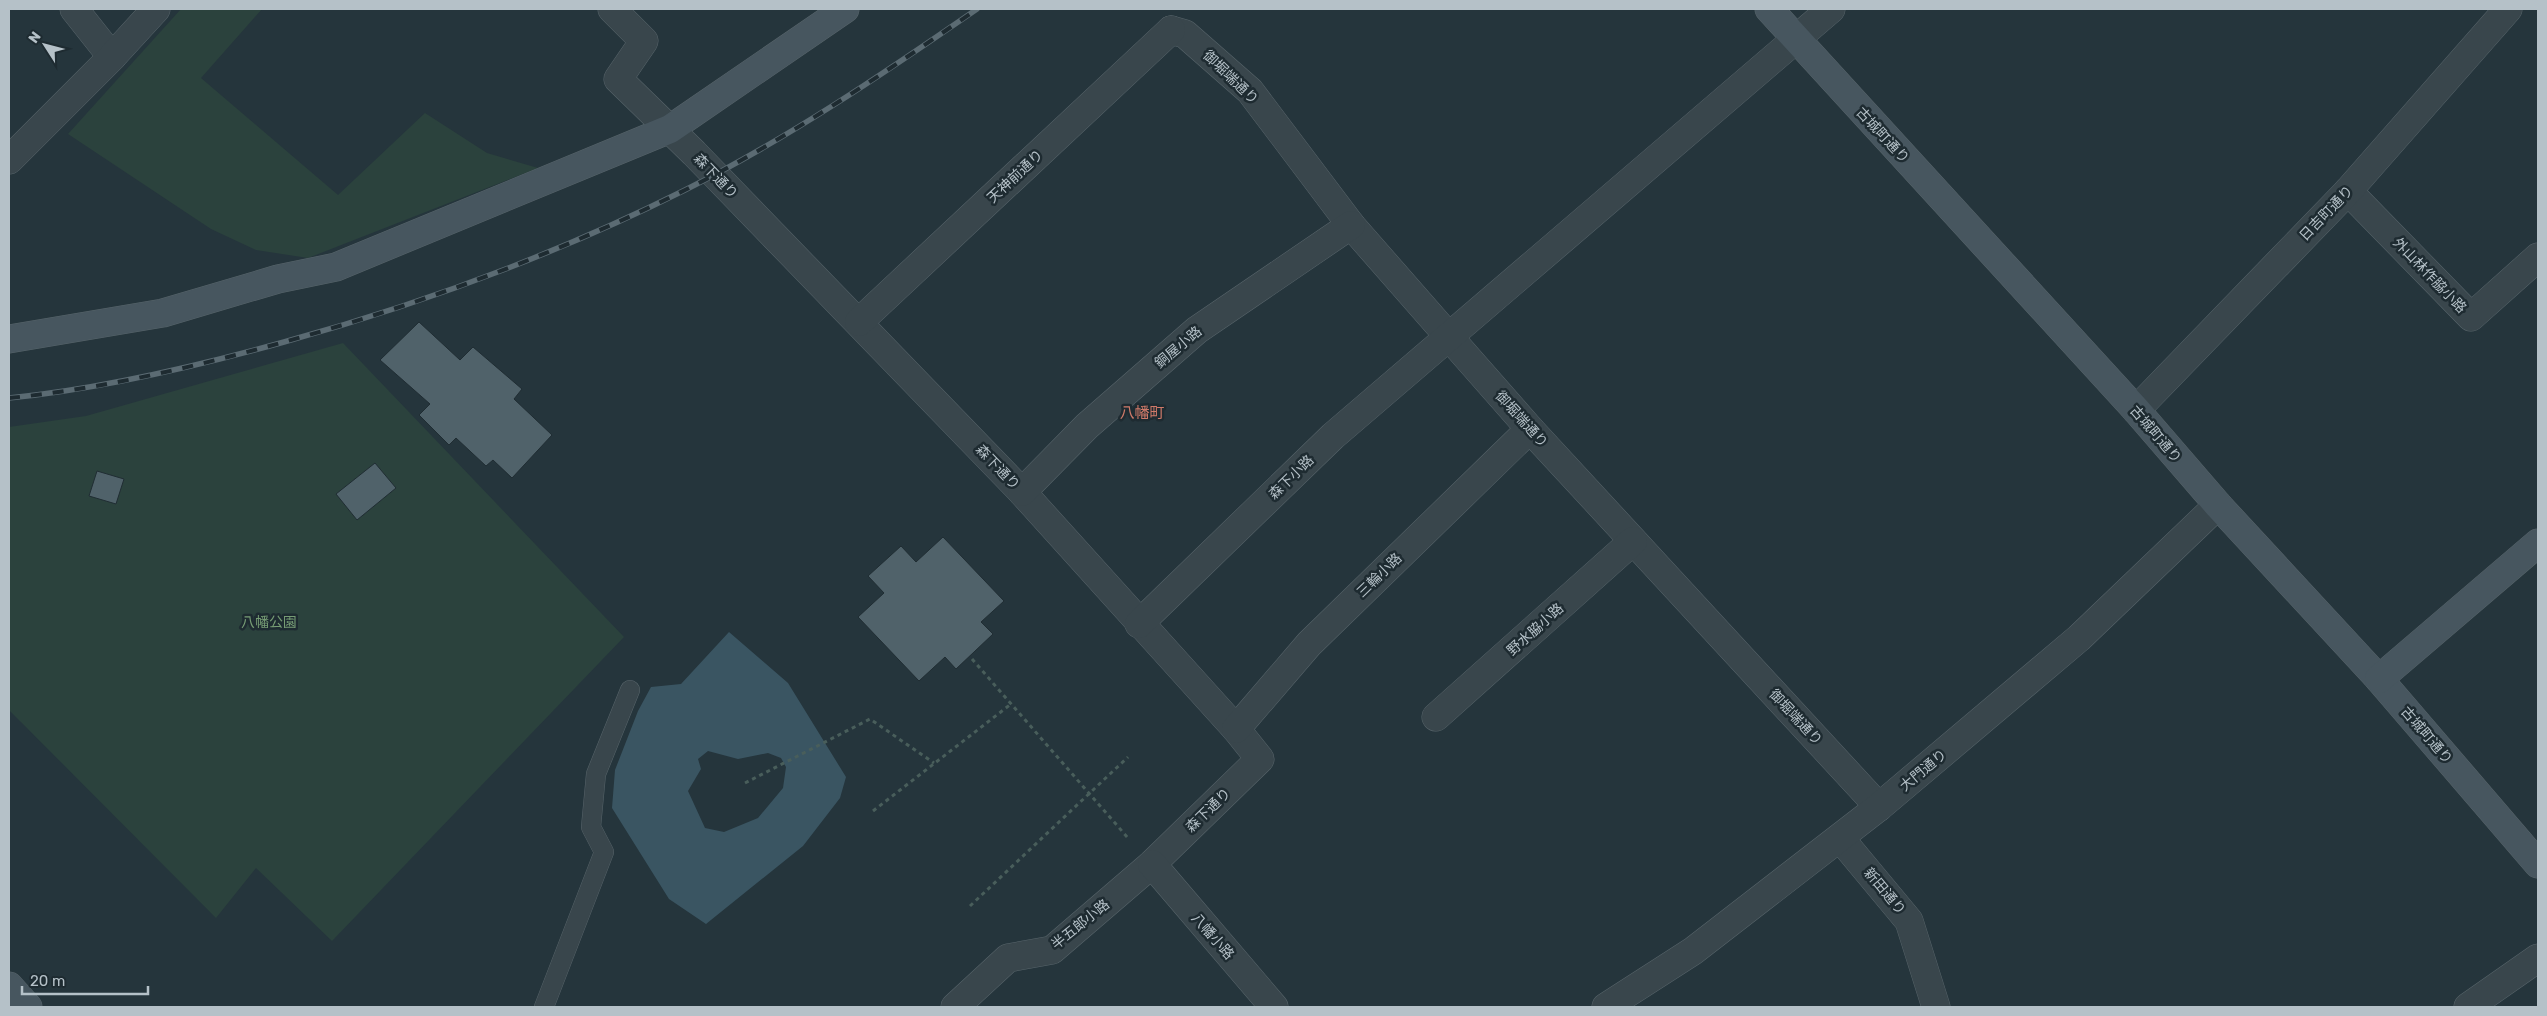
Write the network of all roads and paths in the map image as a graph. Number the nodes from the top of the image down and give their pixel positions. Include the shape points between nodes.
1 (74, 9) edge
2 (156, 9) edge
3 (612, 9) edge
4 (845, 9) edge
5 (1769, 9) edge
6 (1831, 9) edge
7 (2508, 9) edge
8 (1169, 20) edge
9 (1796, 40) junction
10 (112, 57) junction
11 (670, 129) junction
12 (9, 160) edge
13 (2348, 190) junction
14 (1351, 225) junction
15 (2538, 257) edge
16 (859, 322) junction
17 (1450, 338) junction
18 (9, 339) edge
19 (2136, 410) junction
20 (1530, 429) junction
21 (1022, 492) junction
22 (2218, 505) junction
23 (1633, 541) junction
24 (2538, 543) edge
25 (1139, 624) junction
26 (972, 659) dead end
27 (2379, 679) junction
28 (630, 690) dead end
29 (1011, 704) junction
30 (1436, 717) dead end
31 (1236, 729) junction
32 (1128, 757) dead end
33 (934, 764) junction
34 (745, 783) dead end
35 (1090, 794) junction
36 (1879, 807) junction
37 (873, 811) dead end
38 (1840, 838) junction
39 (1152, 864) junction
40 (2538, 864) edge
41 (970, 906) dead end
42 (2538, 958) edge
43 (9, 986) edge
44 (28, 1007) edge
45 (544, 1007) edge
46 (955, 1007) edge
47 (1274, 1007) edge
48 (1606, 1007) edge
49 (1936, 1007) edge
50 (2468, 1007) edge

1 - 10 street
2 - 10 street
3 - 11 street, 森下通り via 644,42 618,79
4 - 11 street
5 - 9 street, 古城町通り
6 - 9 street, 森下小路
7 - 13 street, 日吉町通り
8 - 14 street, 御堀端通り via 1250,91
8 - 16 street, 天神前通り
9 - 17 street, 森下小路
9 - 19 street, 古城町通り
10 - 12 street
11 - 16 street, 森下通り
11 - 18 street via 336,267 278,279 163,313
13 - 15 street, 外山林作脇小路 via 2471,317
13 - 19 street, 日吉町通り
14 - 17 street, 御堀端通り
14 - 21 street, 銅屋小路 via 1197,330 1087,426
16 - 21 street, 森下通り
17 - 20 street, 御堀端通り
17 - 25 street, 森下小路 via 1333,436
19 - 22 street, 古城町通り
20 - 23 street, 御堀端通り
20 - 31 street, 三輪小路 via 1309,644
21 - 25 street, 森下通り
22 - 27 street, 古城町通り
22 - 36 street, 大門通り via 2079,638
23 - 30 street, 野水脇小路
23 - 36 street, 御堀端通り
24 - 27 street
25 - 31 street, 森下通り
26 - 29 path
27 - 40 street, 古城町通り
28 - 45 lane via 596,774 591,826 604,852
29 - 33 path
29 - 35 path
31 - 39 street, 森下通り via 1260,759
32 - 35 path
33 - 34 path via 870,718
33 - 37 path
35 - 39 path
35 - 41 path
36 - 38 street, 大門通り
38 - 48 street, 大門通り via 1693,952
38 - 49 street, 新田通り via 1910,921
39 - 46 street, 半五郎小路 via 1052,950 1008,958
39 - 47 street, 八幡小路
42 - 50 street
43 - 44 street

